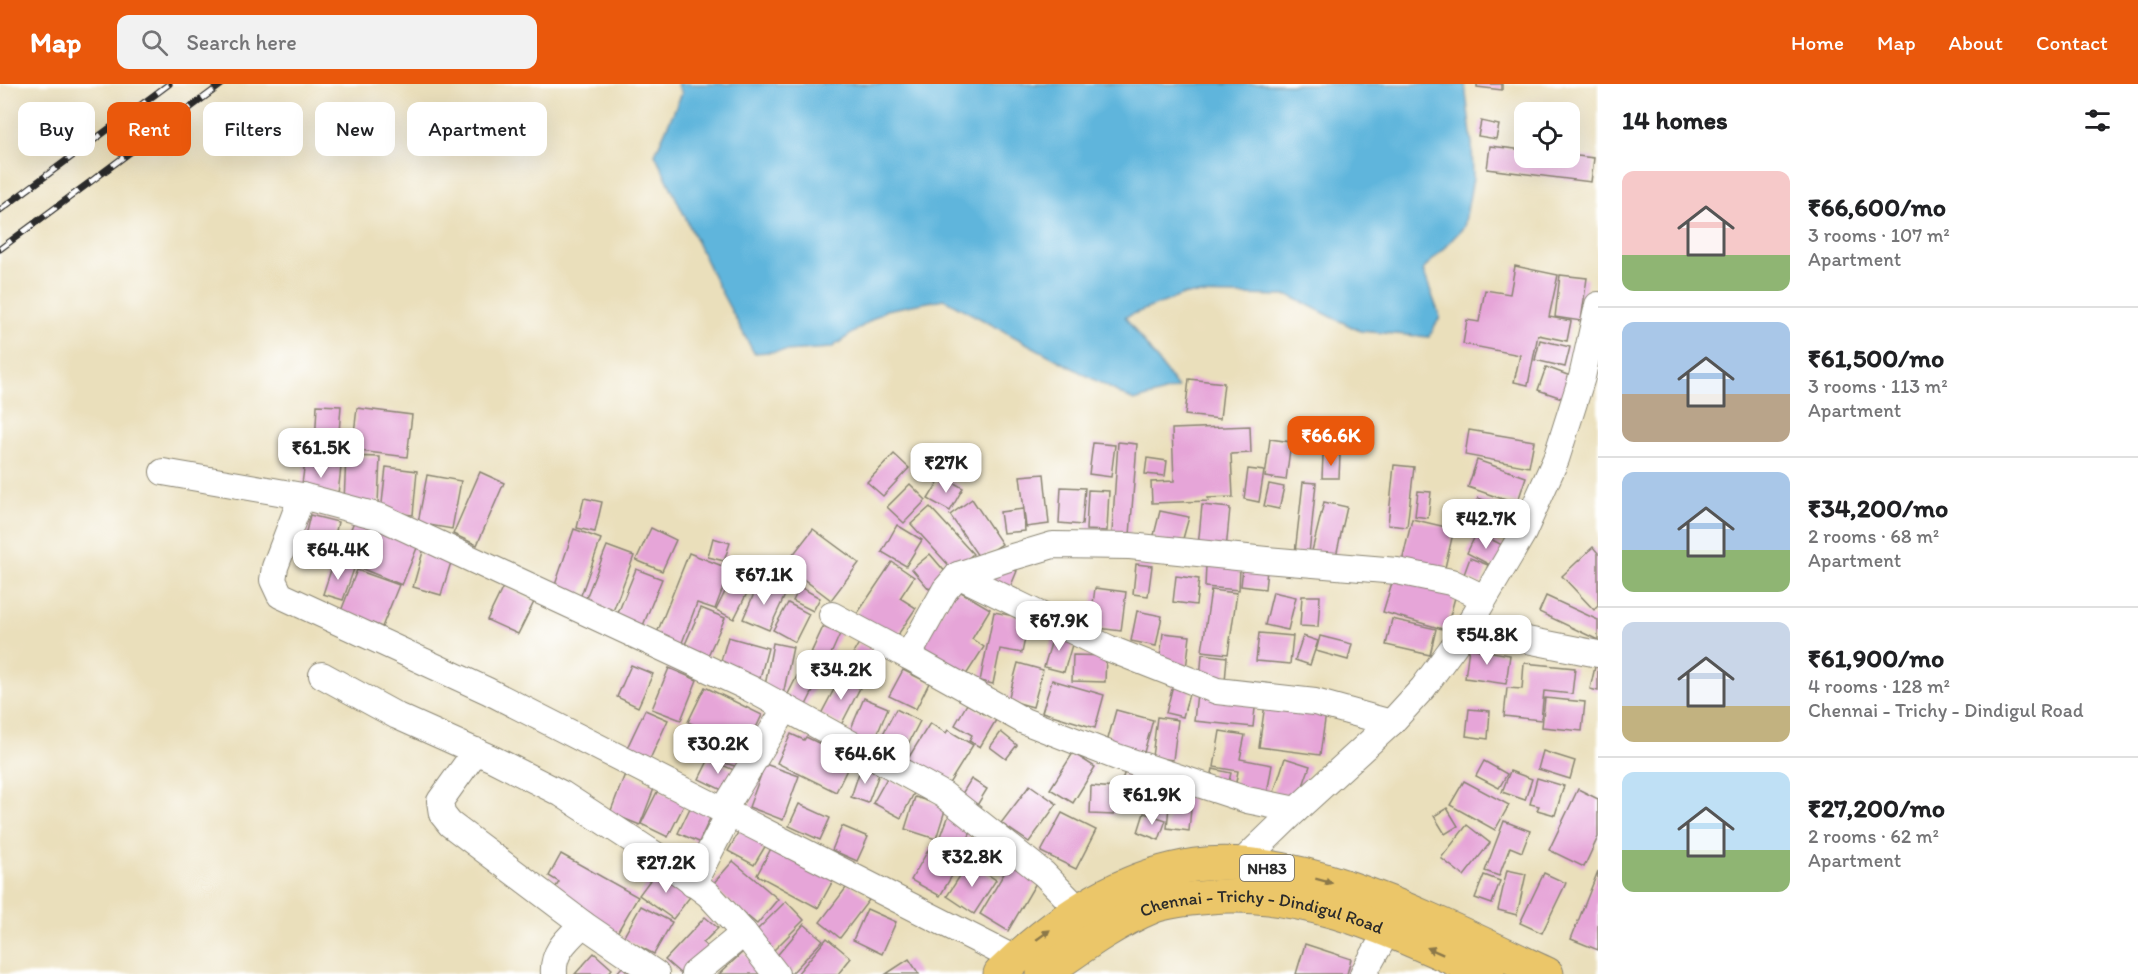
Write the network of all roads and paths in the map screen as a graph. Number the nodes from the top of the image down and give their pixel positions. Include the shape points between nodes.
1 (1598, 305) edge
2 (163, 472) dead end
3 (302, 496) junction
4 (958, 575) junction
5 (1484, 598) junction
6 (831, 615) dead end
7 (1467, 628) junction
8 (1598, 654) edge
9 (908, 656) junction
10 (322, 675) dead end
11 (786, 708) junction
12 (1391, 723) junction
13 (476, 751) junction
14 (1296, 810) junction
15 (726, 813) junction
16 (1240, 864) junction
17 (693, 884) junction
18 (1079, 910) junction
19 (583, 924) junction
20 (1388, 930) junction
21 (744, 933) junction
22 (1019, 969) edge
23 (554, 974) edge
24 (656, 974) edge
25 (694, 974) edge
26 (776, 974) edge
27 (1363, 974) edge
28 (1488, 974) edge
29 (1547, 974) edge

1 - 5 street via 1582,377 1556,459 1523,533
2 - 3 street
3 - 11 street via 381,517
3 - 15 street via 275,567 273,580 280,595 488,691
4 - 5 street via 1053,545 1130,546 1397,571 1451,582
4 - 9 street via 945,590
4 - 12 street via 1108,648 1217,692 1316,702
5 - 7 street
6 - 9 street
7 - 8 street
7 - 12 street via 1423,688
9 - 14 street via 1024,722 1236,796
10 - 13 street via 397,716
11 - 15 street
11 - 18 street via 944,795 1044,874
12 - 14 street
13 - 17 street via 562,794
13 - 19 street via 440,801 442,814
14 - 16 street
15 - 17 street
15 - 22 street
16 - 18 highway, Chennai - Trichy - Dindigul Road / NH83 via 1196,865 1159,873 1121,886
16 -> 29 highway, Chennai - Trichy - Dindigul Road / NH83 via 1285,870 1338,884
17 - 21 street via 708,894
22 -> 18 highway, Chennai - Trichy - Dindigul Road / NH83 via 1039,938
19 - 23 street via 558,951
19 - 24 street
20 - 22 highway, Chennai - Trichy - Dindigul Road / NH83 via 1347,915 1272,897 1191,899 1153,907
20 - 27 street
28 -> 20 highway, Chennai - Trichy - Dindigul Road / NH83
21 - 25 street
21 - 26 street

